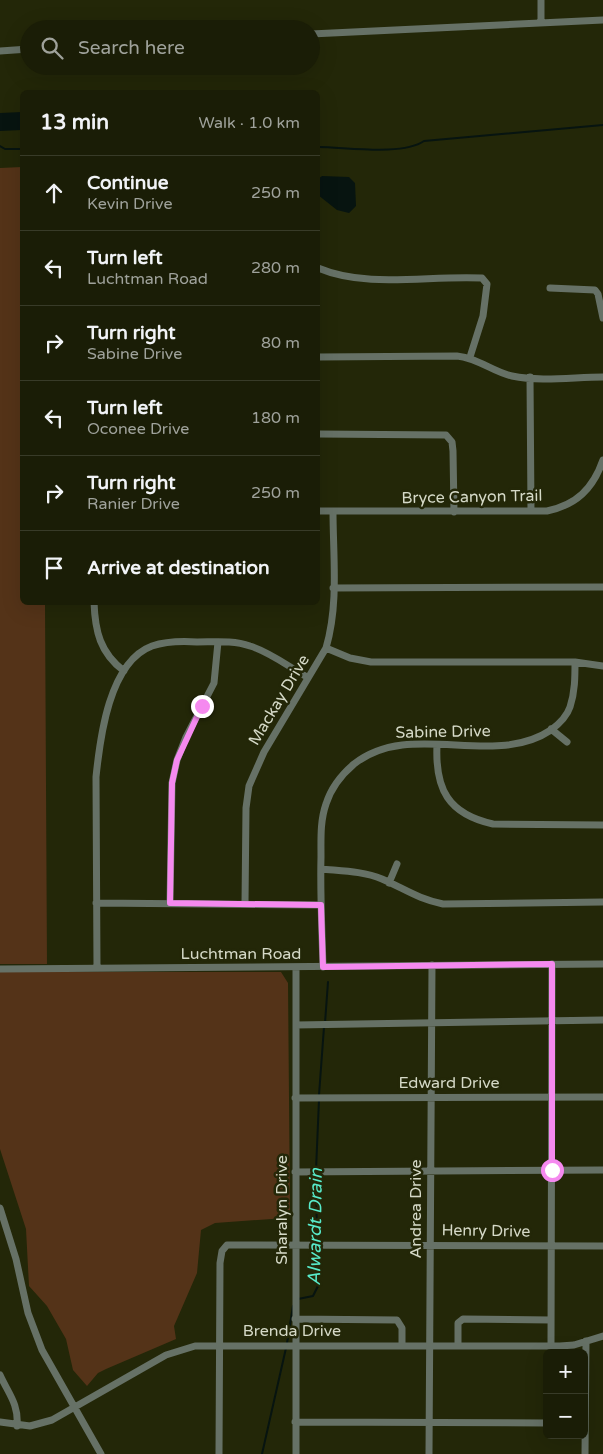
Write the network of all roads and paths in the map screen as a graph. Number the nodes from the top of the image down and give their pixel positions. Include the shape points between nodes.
1 (541, 0) edge
2 (603, 20) edge
3 (541, 23) junction
4 (320, 34) edge
5 (20, 49) edge
6 (0, 50) edge
7 (320, 269) edge
8 (550, 288) dead end
9 (603, 318) edge
10 (320, 357) edge
11 (470, 357) junction
12 (530, 377) junction
13 (603, 377) edge
14 (320, 434) edge
15 (603, 460) edge
16 (320, 511) edge
17 (333, 511) junction
18 (531, 511) junction
19 (454, 512) junction
20 (603, 587) edge
21 (333, 588) junction
22 (94, 605) edge
23 (218, 642) junction
24 (326, 648) junction
25 (575, 662) junction
26 (603, 666) edge
27 (124, 671) junction
28 (307, 677) junction
29 (551, 730) junction
30 (567, 742) dead end
31 (437, 745) junction
32 (603, 825) edge
33 (397, 864) dead end
34 (321, 869) junction
35 (389, 883) junction
36 (603, 902) edge
37 (96, 903) junction
38 (170, 903) junction
39 (245, 903) junction
40 (321, 905) junction
41 (552, 964) junction
42 (603, 964) edge
43 (432, 965) junction
44 (296, 967) junction
45 (323, 967) junction
46 (97, 968) junction
47 (0, 969) edge
48 (603, 1020) edge
49 (552, 1021) junction
50 (431, 1022) junction
51 (296, 1025) junction
52 (430, 1096) junction
53 (603, 1096) edge
54 (552, 1097) junction
55 (296, 1098) junction
56 (430, 1170) junction
57 (552, 1170) junction
58 (603, 1170) edge
59 (296, 1172) junction
60 (0, 1208) edge
61 (3, 1228) edge
62 (430, 1245) junction
63 (295, 1246) junction
64 (551, 1246) junction
65 (603, 1246) edge
66 (295, 1319) junction
67 (551, 1320) junction
68 (603, 1336) edge
69 (586, 1341) junction
70 (219, 1345) junction
71 (294, 1345) junction
72 (402, 1346) junction
73 (428, 1346) junction
74 (458, 1346) junction
75 (551, 1346) junction
76 (0, 1375) edge
77 (585, 1394) edge
78 (74, 1409) junction
79 (0, 1422) edge
80 (295, 1422) junction
81 (429, 1423) junction
82 (543, 1423) edge
83 (17, 1426) junction
84 (585, 1439) edge
85 (101, 1454) edge
86 (219, 1454) edge
87 (296, 1454) edge
88 (429, 1454) edge
89 (585, 1454) edge

1 - 3 street
2 - 3 street
3 - 4 street
5 - 6 street
7 - 11 street via 342,276 370,279 482,278 487,290 483,316
8 - 9 street via 595,290
10 - 11 street
11 - 12 street via 507,374
12 - 13 street
12 - 18 street
14 - 19 street via 442,433 449,437 453,451
15 - 18 street, Bryce Canyon Trail via 589,489 577,499 562,508
16 - 17 street, Bryce Canyon Trail
17 - 19 street, Bryce Canyon Trail
17 - 21 street, Mackay Drive
18 - 19 street, Bryce Canyon Trail
20 - 21 street
21 - 24 street, Mackay Drive via 333,618
22 - 27 street via 100,642 111,660
23 - 27 street via 167,642 150,647 135,656
23 - 28 street via 252,646
23 - 38 street via 214,683 183,745 172,783
24 - 25 street via 371,662
24 - 28 street, Mackay Drive
25 - 26 street
25 - 29 street, Sabine Drive via 570,708
27 - 37 street via 109,704 99,751
28 - 39 street, Mackay Drive via 264,752 249,786
29 - 30 street
29 - 31 street, Sabine Drive via 536,739 515,744
31 - 32 street via 440,785 448,800 476,821
31 - 34 street, Sabine Drive via 403,744 383,748 365,756 347,770 333,787 325,805 321,822
33 - 35 street
34 - 35 street via 356,872
34 - 40 street, Sabine Drive
35 - 36 street via 424,900 443,904
37 - 38 street
37 - 46 street
38 - 39 street
39 - 40 street
40 - 45 street, Sabine Drive
41 - 42 street, Luchtman Road
41 - 43 street, Luchtman Road
41 - 49 street
43 - 45 street, Luchtman Road
43 - 50 street, Andrea Drive
44 - 45 street, Luchtman Road
44 - 46 street, Luchtman Road
44 - 51 street, Sharalyn Drive
46 - 47 street, Luchtman Road
48 - 49 street
49 - 50 street
49 - 54 street
50 - 51 street
50 - 52 street, Andrea Drive
51 - 55 street, Sharalyn Drive
52 - 54 street, Edward Drive
52 - 55 street, Edward Drive
52 - 56 street, Andrea Drive
53 - 54 street, Edward Drive
54 - 57 street
55 - 59 street, Sharalyn Drive
56 - 57 street
56 - 59 street
56 - 62 street, Andrea Drive
57 - 58 street
57 - 64 street
59 - 63 street, Sharalyn Drive
60 - 61 street
61 - 78 street via 34,1330 48,1364
62 - 63 street, Henry Drive
62 - 64 street, Henry Drive
62 - 73 street, Andrea Drive
63 - 66 street, Sharalyn Drive
63 - 70 street, Henry Drive via 227,1245 222,1251 218,1297
64 - 65 street, Henry Drive
64 - 67 street
66 - 71 street, Sharalyn Drive
66 - 72 street via 398,1320 402,1328
67 - 74 street via 463,1319 458,1323
67 - 75 street
68 - 69 street, Brenda Drive
69 - 75 street, Brenda Drive
69 - 77 street
70 - 71 street, Brenda Drive
70 - 78 street, Brenda Drive via 195,1346 166,1355
70 - 86 street
71 - 72 street, Brenda Drive
71 - 80 street, Sharalyn Drive
72 - 73 street, Brenda Drive
73 - 74 street, Brenda Drive
73 - 81 street, Andrea Drive
74 - 75 street, Brenda Drive
76 - 83 street via 15,1402
78 - 83 street, Brenda Drive via 42,1424
78 - 85 street
79 - 83 street, Brenda Drive
80 - 81 street
80 - 87 street, Sharalyn Drive
81 - 82 street
81 - 88 street, Andrea Drive
84 - 89 street

